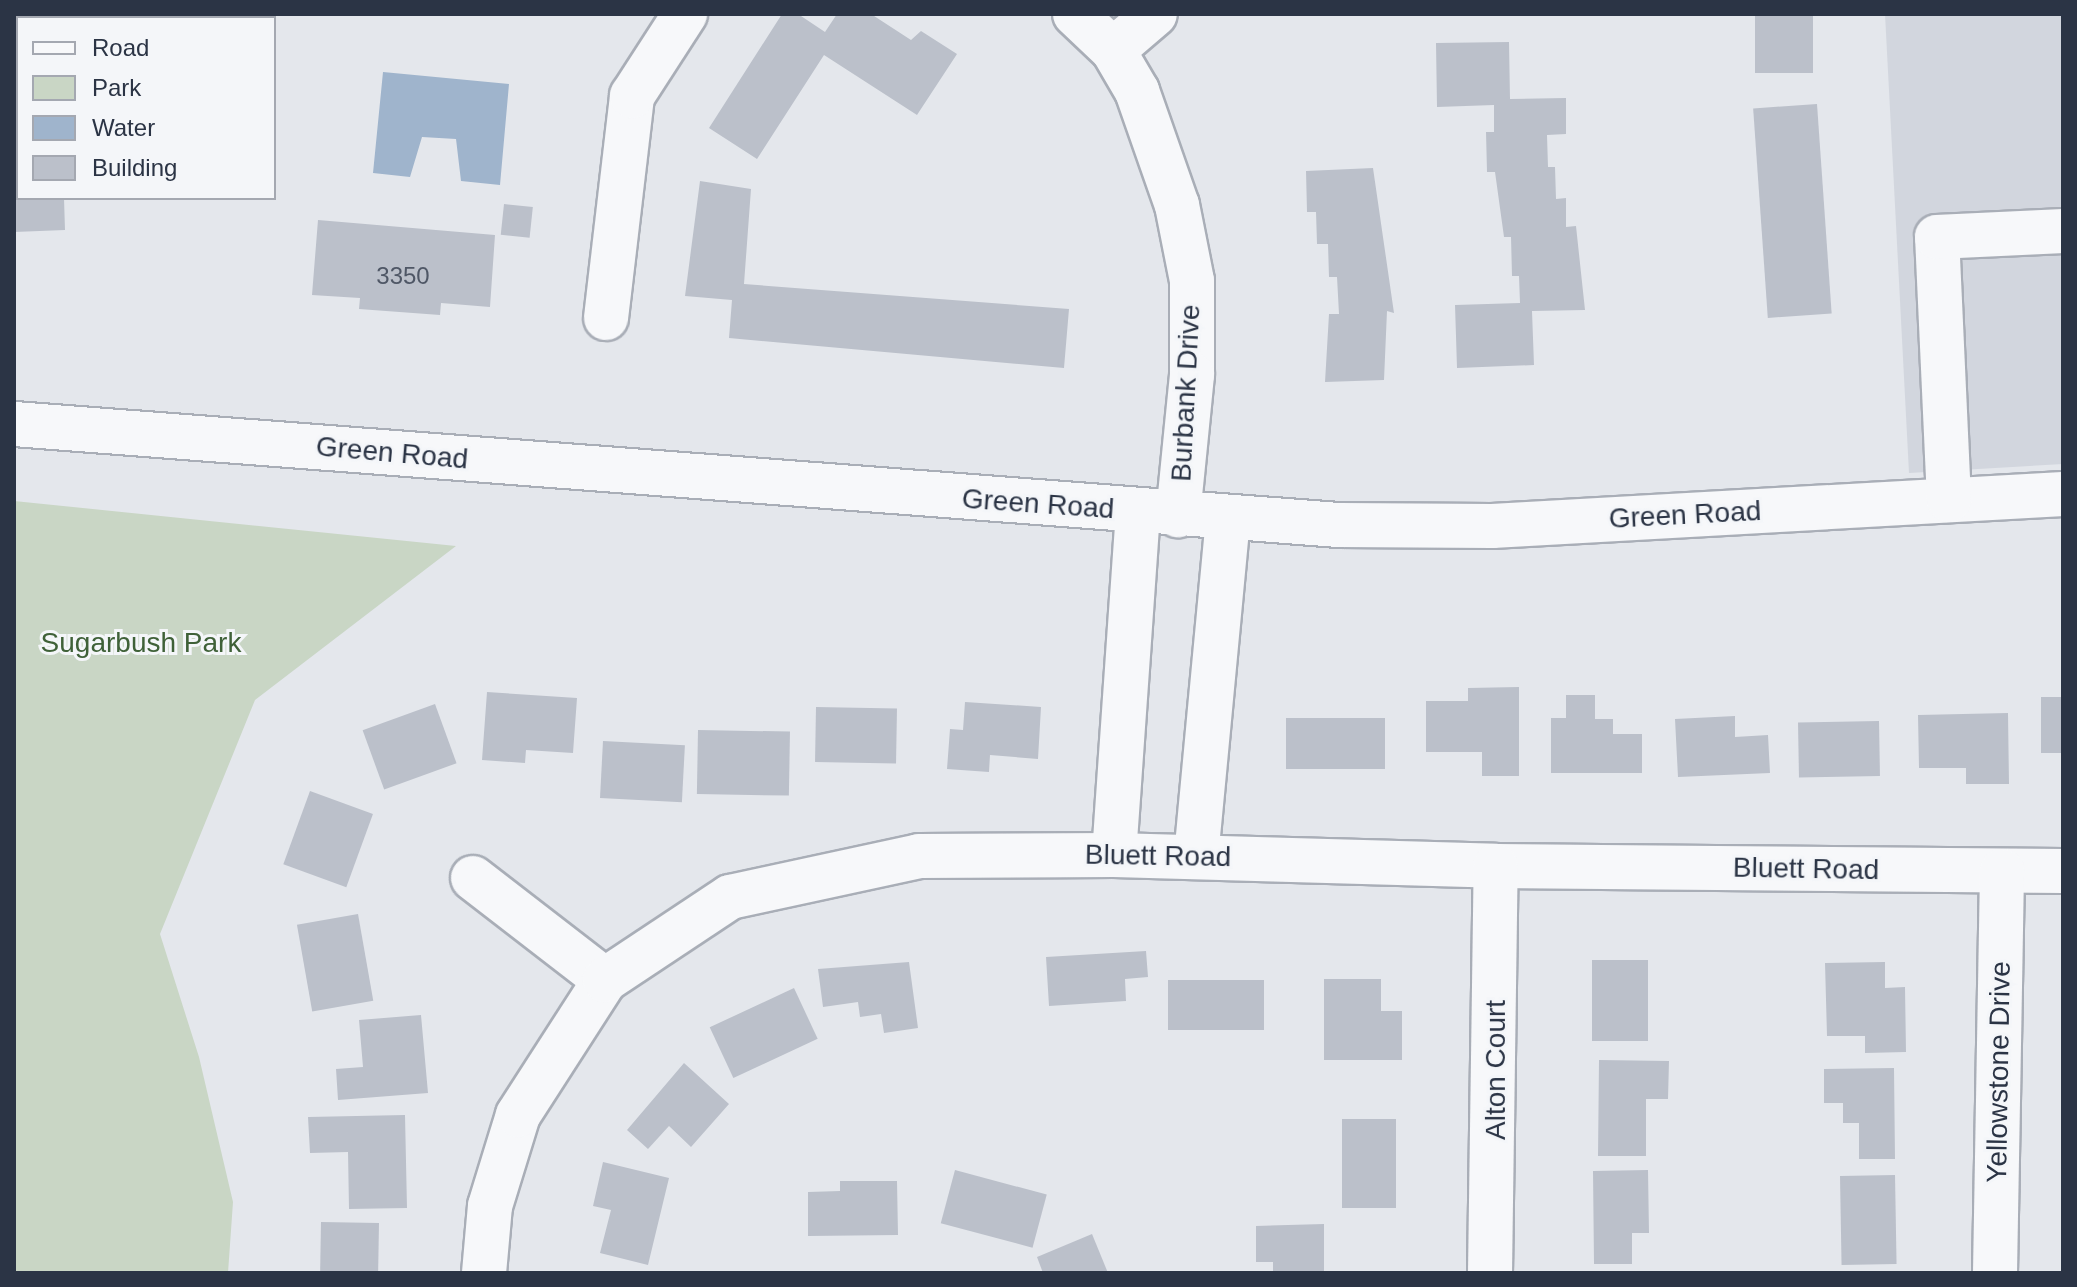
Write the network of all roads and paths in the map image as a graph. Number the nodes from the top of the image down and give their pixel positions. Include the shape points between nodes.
1 (685, 14) edge
2 (1075, 14) edge
3 (1155, 14) edge
4 (1113, 50) junction
5 (2063, 231) edge
6 (606, 318) dead end
7 (14, 424) edge
8 (2063, 494) edge
9 (1949, 500) junction
10 (1158, 513) junction
11 (1228, 518) junction
12 (1114, 855) junction
13 (1196, 857) junction
14 (1496, 866) junction
15 (2002, 871) junction
16 (2063, 871) edge
17 (473, 878) dead end
18 (605, 980) junction
19 (484, 1273) edge
20 (1490, 1273) edge
21 (1995, 1273) edge

1 - 6 street via 632,96
2 - 4 street, Burbank Drive
3 - 4 street
4 - 10 street, Burbank Drive via 1157,138 1192,281 1192,375
5 - 9 street via 1937,237
7 - 10 street, Green Road
8 - 9 street, Green Road
9 - 11 street, Green Road via 1492,526
10 - 11 street, Green Road
10 - 12 street, Burbank Drive
11 - 13 street
12 - 13 street, Bluett Road
12 - 18 street, Bluett Road via 919,856 730,897
13 - 14 street, Bluett Road
14 - 15 street, Bluett Road
14 - 20 street, Alton Court
15 - 16 street, Bluett Road
15 - 21 street, Yellowstone Drive
17 - 18 street
18 - 19 street, Bluett Road via 518,1115 490,1206

